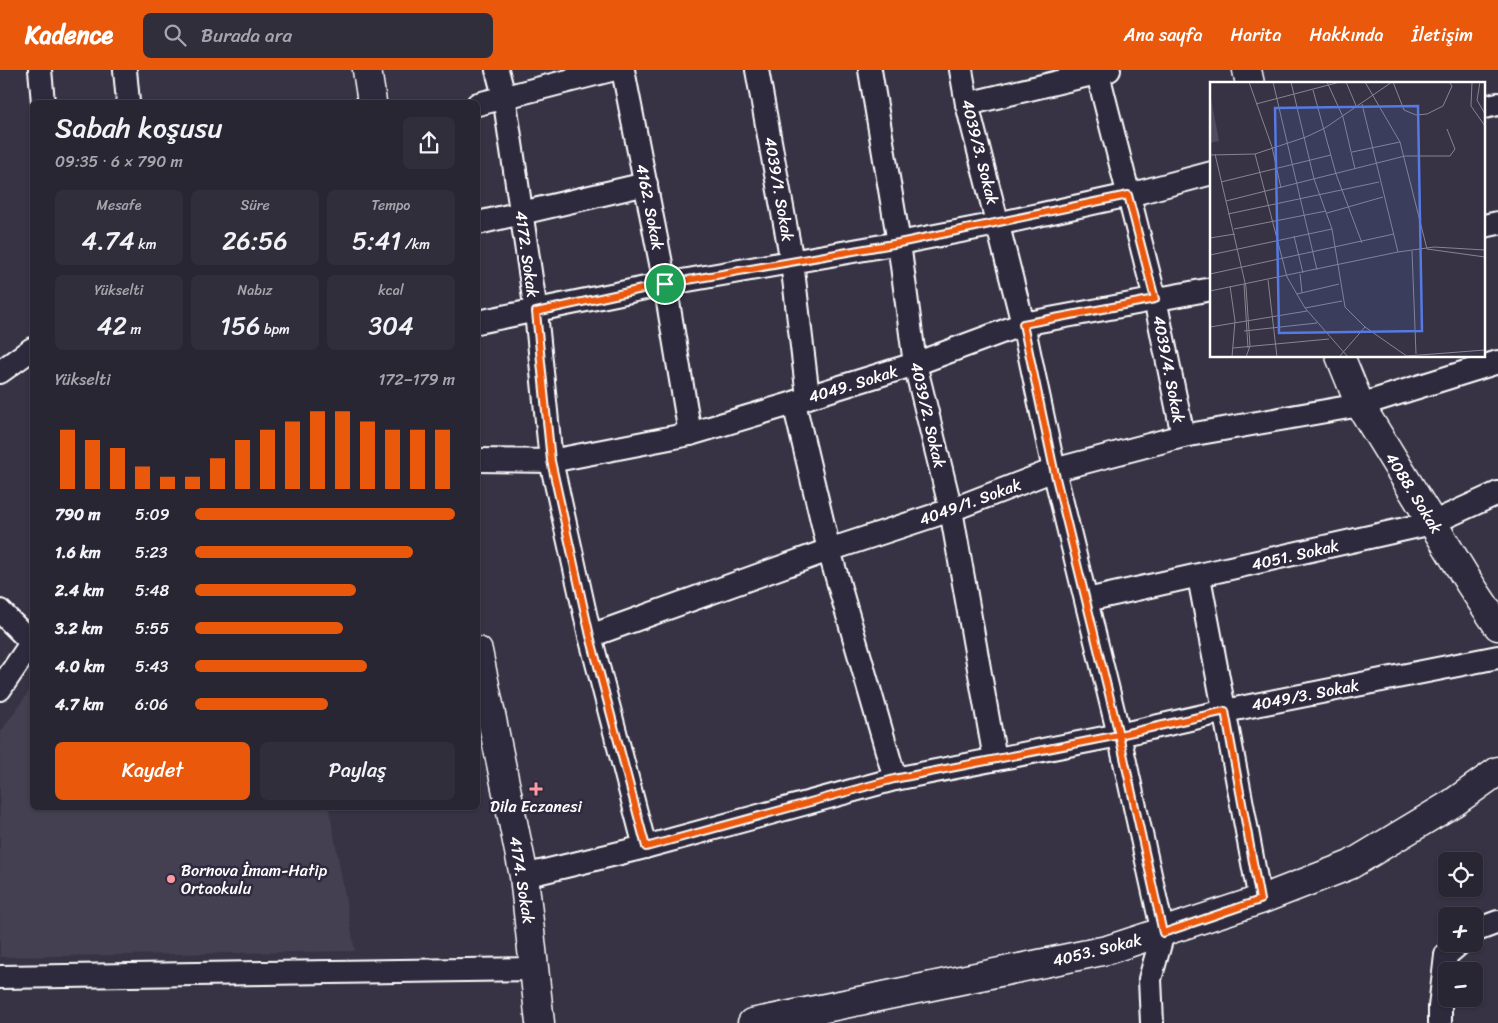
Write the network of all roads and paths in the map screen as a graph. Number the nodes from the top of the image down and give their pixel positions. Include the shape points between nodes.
1 (40, 70) edge
2 (125, 70) edge
3 (367, 70) edge
4 (497, 70) edge
5 (611, 70) edge
6 (623, 70) edge
7 (757, 70) edge
8 (870, 70) edge
9 (961, 70) edge
10 (1101, 71) edge
11 (504, 96) junction
12 (43, 100) edge
13 (128, 100) edge
14 (372, 100) edge
15 (480, 103) edge
16 (967, 104) junction
17 (1210, 174) edge
18 (646, 184) junction
19 (1128, 195) junction
20 (522, 213) junction
21 (480, 222) edge
22 (997, 224) junction
23 (899, 243) junction
24 (792, 262) junction
25 (665, 284) junction
26 (1210, 289) edge
27 (1155, 299) junction
28 (536, 312) junction
29 (480, 322) edge
30 (1023, 324) junction
31 (30, 350) edge
32 (1341, 358) edge
33 (1498, 362) edge
34 (915, 364) junction
35 (0, 372) edge
36 (801, 400) junction
37 (1360, 405) junction
38 (690, 434) junction
39 (1182, 436) junction
40 (480, 460) edge
41 (551, 461) junction
42 (1054, 470) junction
43 (1498, 493) edge
44 (951, 510) junction
45 (1432, 523) junction
46 (828, 550) junction
47 (1199, 577) junction
48 (1087, 600) junction
49 (0, 611) edge
50 (1496, 620) edge
51 (590, 636) junction
52 (30, 641) edge
53 (30, 646) edge
54 (1498, 657) edge
55 (480, 661) edge
56 (0, 689) edge
57 (1225, 711) junction
58 (1119, 735) junction
59 (995, 759) junction
60 (1498, 771) edge
61 (894, 779) junction
62 (646, 847) junction
63 (524, 876) junction
64 (1260, 900) junction
65 (1498, 922) edge
66 (1483, 928) edge
67 (1163, 933) junction
68 (1450, 952) edge
69 (534, 969) junction
70 (0, 977) edge
71 (540, 1023) edge
72 (752, 1023) edge
73 (1152, 1023) edge
74 (1440, 1023) edge

1 - 12 street
2 - 13 street
3 - 14 street
4 - 11 street, 4172. Sokak
5 - 11 street
6 - 18 street, 4162. Sokak
7 - 24 street, 4039/1. Sokak
8 - 23 street, 4039/2. Sokak
9 - 16 street, 4039/3. Sokak
10 - 16 street
10 - 19 street, 4039/4. Sokak
11 - 15 street
11 - 20 street, 4172. Sokak
16 - 22 street, 4039/3. Sokak
17 - 19 street
18 - 20 street
18 - 25 street, 4162. Sokak
19 - 22 street
19 - 27 street, 4039/4. Sokak
20 - 21 street
20 - 28 street, 4172. Sokak
22 - 23 street
22 - 30 street, 4039/3. Sokak
23 - 24 street
23 - 34 street, 4039/2. Sokak
24 - 25 street
24 - 36 street, 4039/1. Sokak
25 - 28 street
25 - 38 street, 4162. Sokak
26 - 27 street, 4049. Sokak
27 - 30 street, 4049. Sokak
27 - 39 street, 4039/4. Sokak
28 - 29 street
28 - 41 street, 4172. Sokak
30 - 34 street, 4049. Sokak
30 - 42 street, 4039/3. Sokak
31 - 35 street
32 - 37 street, 4088. Sokak
33 - 37 street, 4049/1. Sokak
34 - 36 street, 4049. Sokak
34 - 44 street, 4039/2. Sokak
36 - 38 street, 4049. Sokak
36 - 46 street, 4039/1. Sokak
37 - 39 street, 4049/1. Sokak
37 - 45 street, 4088. Sokak
38 - 41 street, 4049. Sokak
39 - 42 street, 4049/1. Sokak
40 - 41 street, 4049. Sokak
41 - 51 street, 4172. Sokak
42 - 44 street, 4049/1. Sokak
42 - 48 street, 4039/3. Sokak
43 - 45 street, 4051. Sokak
44 - 46 street, 4049/1. Sokak
44 - 59 street, 4039/2. Sokak
45 - 47 street, 4051. Sokak
45 - 50 street, 4088. Sokak
46 - 51 street, 4049/1. Sokak
46 - 61 street, 4039/1. Sokak
47 - 48 street, 4051. Sokak
47 - 57 street
48 - 58 street, 4039/3. Sokak
49 - 52 street
51 - 62 street, 4172. Sokak
53 - 56 street
54 - 57 street, 4049/3. Sokak
55 - 63 street, 4174. Sokak
57 - 58 street, 4049/3. Sokak
57 - 64 street
58 - 59 street, 4049/3. Sokak
58 - 67 street, 4039/3. Sokak
59 - 61 street, 4049/3. Sokak
60 - 64 street, 4053. Sokak via 1453,803 1350,864
61 - 62 street, 4049/3. Sokak
62 - 63 street, 4049/3. Sokak
63 - 69 street, 4174. Sokak
64 - 67 street, 4053. Sokak
65 - 66 street
67 - 72 street, 4053. Sokak via 1107,950
67 - 73 street, 4039/3. Sokak via 1150,979
68 - 74 street via 1446,955
69 - 70 street
69 - 71 street, 4174. Sokak

